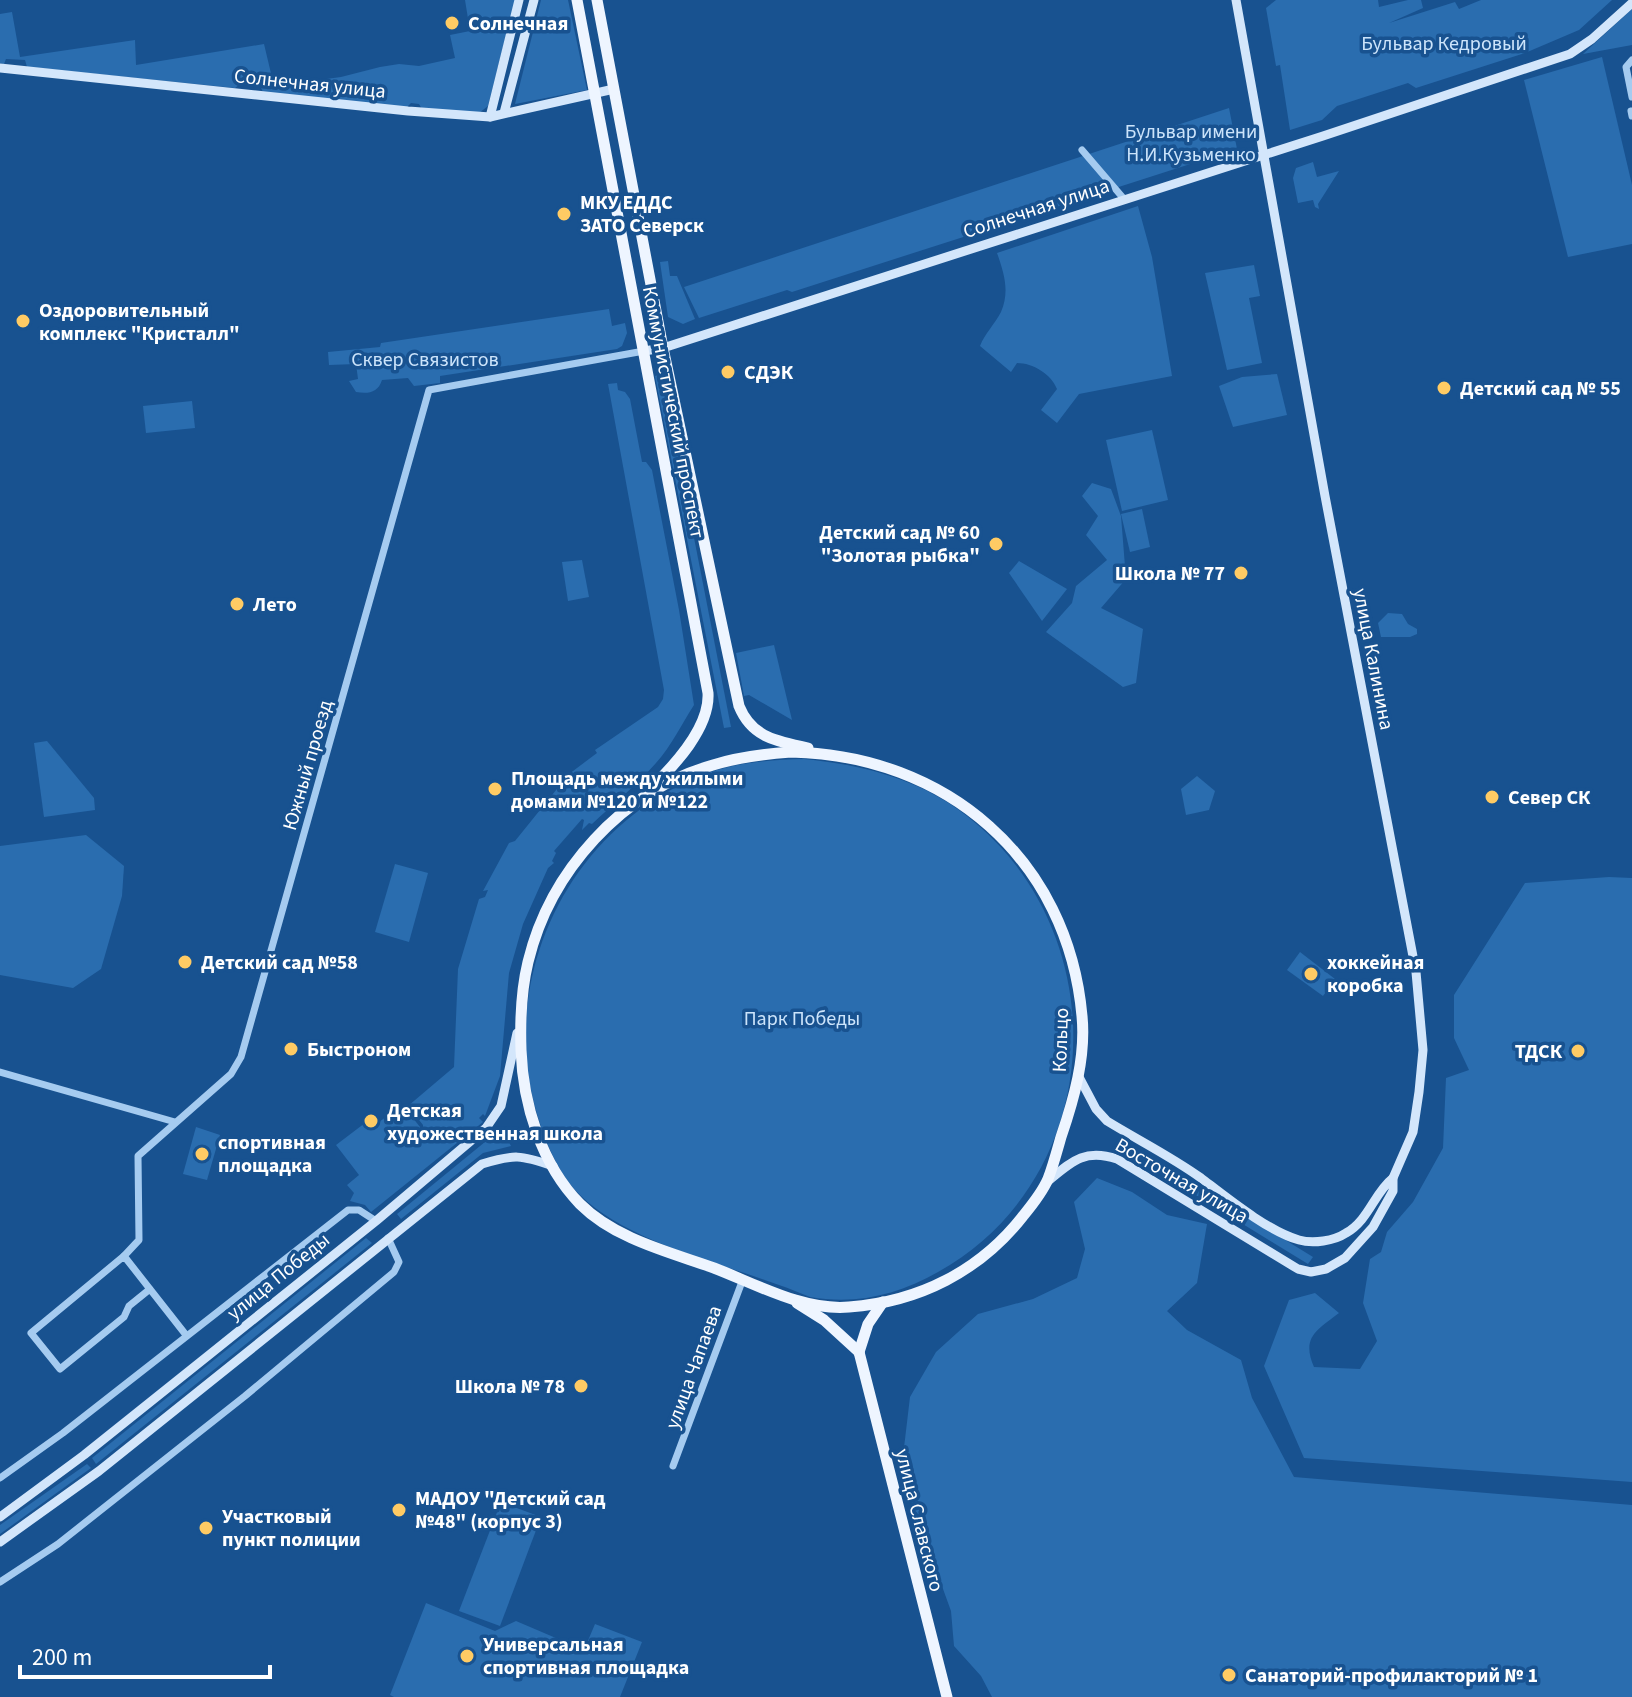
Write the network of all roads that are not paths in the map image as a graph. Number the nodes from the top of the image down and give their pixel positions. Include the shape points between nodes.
1 (519, 0) edge
2 (534, 0) edge
3 (577, 0) edge
4 (597, 0) edge
5 (1236, 0) edge
6 (1632, 3) edge
7 (1632, 60) edge
8 (0, 68) edge
9 (614, 89) junction
10 (596, 95) junction
11 (1632, 97) edge
12 (504, 113) junction
13 (490, 117) junction
14 (1082, 150) dead end
15 (1263, 154) junction
16 (1124, 199) junction
17 (663, 348) junction
18 (644, 351) junction
19 (429, 390) joint
20 (823, 753) junction
21 (632, 806) junction
22 (520, 1022) junction
23 (0, 1072) edge
24 (1078, 1075) junction
25 (175, 1122) junction
26 (553, 1166) junction
27 (1393, 1178) junction
28 (1047, 1182) junction
29 (376, 1221) junction
30 (388, 1238) junction
31 (124, 1256) junction
32 (1298, 1269) joint
33 (743, 1279) junction
34 (150, 1289) junction
35 (789, 1298) junction
36 (883, 1302) junction
37 (186, 1335) junction
38 (859, 1352) junction
39 (673, 1466) dead end
40 (0, 1478) edge
41 (0, 1517) edge
42 (0, 1542) edge
43 (0, 1582) edge
44 (947, 1697) edge

1 - 13 main road
2 - 12 main road
3 - 10 main road, Коммунистический проспект
4 - 9 main road, Коммунистический проспект
5 - 15 main road, улица Калинина
6 - 15 main road, Солнечная улица via 1570,54
7 - 11 street via 1626,67
8 - 13 main road, Солнечная улица
9 - 10 main road, Солнечная улица
9 - 17 main road, Коммунистический проспект
10 - 12 main road, Солнечная улица
10 - 18 main road, Коммунистический проспект
12 - 13 main road, Солнечная улица
14 - 16 street
15 - 16 main road, Солнечная улица
15 - 27 main road, улица Калинина via 1416,972 1423,1050 1419,1092 1413,1132
16 - 17 main road, Солнечная улица
17 - 18 main road, Солнечная улица
17 - 20 main road, Коммунистический проспект via 739,706 754,730 774,741
18 - 19 street, Солнечная улица
18 - 21 main road, Коммунистический проспект via 709,701 684,750
19 - 25 street, Южный проезд via 241,1057 231,1074
20 - 21 main road, Кольцо via 758,755 708,766
20 - 24 main road, Кольцо via 868,761 939,788 994,830 1023,861 1054,912 1074,967 1082,1016
21 - 22 main road, Кольцо via 593,840 560,884 527,963
22 - 26 main road, Кольцо via 526,1098
22 - 29 main road, улица Победы via 501,1106 486,1128
23 - 25 street
24 - 27 main road via 1107,1121 1300,1241 1345,1234 1358,1225
24 - 28 main road, Кольцо
25 - 31 street, Южный проезд via 138,1156 139,1240
26 - 30 main road, улица Победы via 508,1156 482,1164
26 - 33 main road, Кольцо via 568,1190 603,1223
27 - 32 main road, улица Калинина via 1393,1191 1359,1245 1326,1269
28 - 32 main road, Восточная улица via 1087,1155 1117,1159
28 - 36 main road, Кольцо via 1013,1228 976,1265 921,1292
29 - 30 main road
29 - 37 street via 359,1210 348,1210
29 - 41 main road, улица Победы
30 - 42 main road, улица Победы via 99,1471
30 - 43 street via 399,1262 394,1272 58,1544
31 - 34 street
31 - 34 street via 31,1333 60,1369
33 - 35 main road, Кольцо
33 - 39 street, улица Чапаева
34 - 37 street
35 - 36 main road, Кольцо via 835,1308
35 - 38 main road
36 - 38 main road via 868,1324
37 - 40 street
38 - 44 main road, улица Славского

